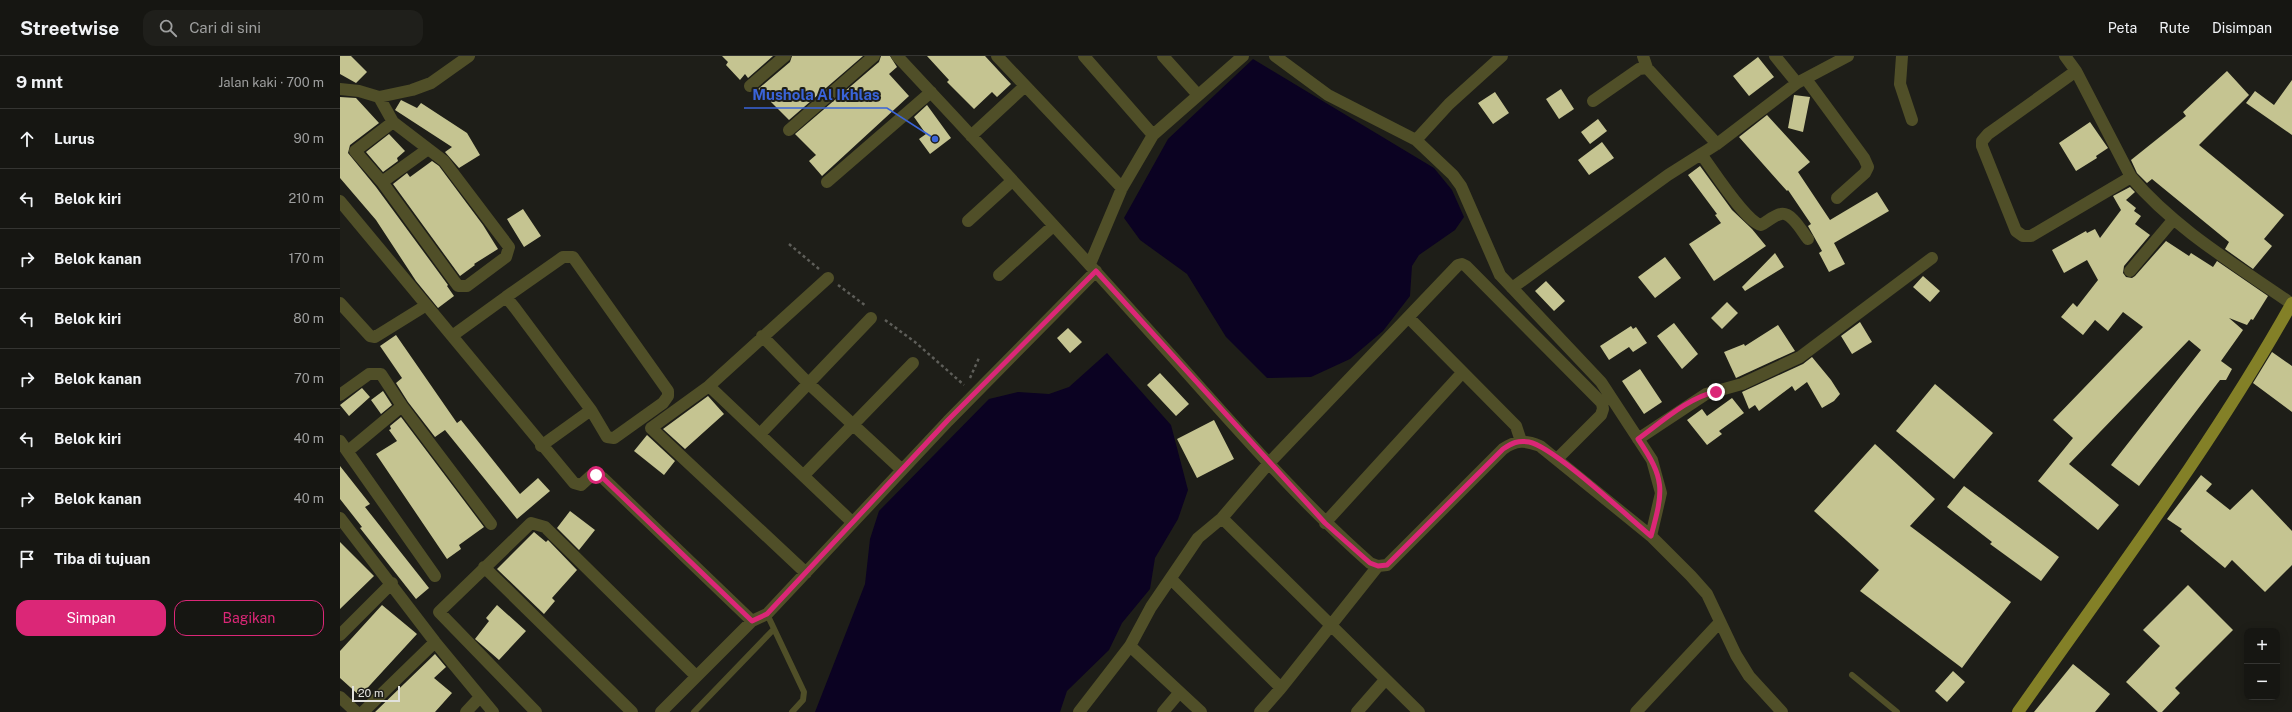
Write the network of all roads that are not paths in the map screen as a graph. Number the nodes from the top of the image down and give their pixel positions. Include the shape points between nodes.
1 (469, 56) edge
2 (785, 56) edge
3 (874, 56) edge
4 (897, 56) edge
5 (997, 56) edge
6 (1084, 56) edge
7 (1163, 56) edge
8 (1244, 56) edge
9 (1275, 56) edge
10 (1502, 56) edge
11 (1643, 56) edge
12 (1775, 56) edge
13 (1848, 56) edge
14 (1902, 56) edge
15 (2065, 56) edge
16 (1647, 68) junction
17 (2076, 71) junction
18 (1801, 81) junction
19 (750, 86) dead end
20 (1025, 86) junction
21 (340, 89) edge
22 (931, 92) junction
23 (1198, 95) junction
24 (379, 97) junction
25 (1593, 101) dead end
26 (1912, 120) dead end
27 (393, 122) junction
28 (789, 130) dead end
29 (1153, 134) junction
30 (971, 136) junction
31 (1416, 140) junction
32 (1717, 144) junction
33 (428, 149) junction
34 (1701, 154) junction
35 (2131, 177) junction
36 (1012, 181) junction
37 (382, 182) junction
38 (827, 182) dead end
39 (1122, 188) junction
40 (1837, 198) dead end
41 (340, 201) edge
42 (2173, 220) junction
43 (968, 221) dead end
44 (1053, 226) junction
45 (1808, 239) dead end
46 (1932, 258) dead end
47 (1093, 267) junction
48 (2130, 271) dead end
49 (1000, 275) dead end
50 (828, 278) road end
51 (1512, 288) junction
52 (506, 297) junction
53 (340, 303) edge
54 (2292, 304) edge
55 (425, 306) junction
56 (872, 314) road end
57 (1410, 318) junction
58 (452, 336) junction
59 (762, 336) junction
60 (913, 363) dead end
61 (1462, 373) junction
62 (808, 383) junction
63 (709, 386) junction
64 (340, 395) edge
65 (402, 406) junction
66 (591, 410) junction
67 (852, 424) junction
68 (760, 434) junction
69 (1638, 439) junction
70 (340, 441) edge
71 (1521, 441) junction
72 (541, 446) junction
73 (348, 451) junction
74 (1558, 458) junction
75 (1269, 463) junction
76 (902, 470) junction
77 (804, 475) junction
78 (1222, 518) junction
79 (852, 522) junction
80 (1325, 523) junction
81 (491, 524) dead end
82 (342, 525) edge
83 (1651, 536) junction
84 (1378, 566) junction
85 (484, 567) junction
86 (806, 573) junction
87 (435, 576) dead end
88 (1171, 579) junction
89 (392, 583) junction
90 (767, 614) junction
91 (752, 621) junction
92 (1720, 622) junction
93 (1331, 627) junction
94 (773, 630) junction
95 (740, 633) junction
96 (340, 635) edge
97 (435, 642) junction
98 (1130, 646) junction
99 (1852, 675) dead end
100 (696, 676) junction
101 (1384, 680) junction
102 (1281, 688) junction
103 (1179, 693) junction
104 (340, 697) edge
105 (480, 697) junction
106 (356, 712) edge
107 (363, 712) edge
108 (466, 712) edge
109 (493, 712) edge
110 (536, 712) edge
111 (632, 712) edge
112 (661, 712) edge
113 (672, 712) edge
114 (694, 712) edge
115 (792, 712) edge
116 (1079, 712) edge
117 (1163, 712) edge
118 (1201, 712) edge
119 (1260, 712) edge
120 (1357, 712) edge
121 (1419, 712) edge
122 (1636, 712) edge
123 (1782, 712) edge
124 (1897, 712) edge
125 (2018, 712) edge

1 - 24 street via 431,83
2 - 19 street
3 - 28 street
4 - 22 street
5 - 20 street
6 - 29 street
7 - 23 street
8 - 23 street
9 - 31 street via 1328,95
10 - 31 street via 1449,104
11 - 16 street
12 - 18 street
13 - 18 street
14 - 26 street via 1900,84
15 - 17 street
16 - 25 street via 1639,69
16 - 32 street
17 - 35 street
17 - 35 street via 1982,140 1982,146 2016,230 2023,236 2031,236
18 - 32 street
18 - 40 street via 1864,158 1868,167 1865,173
20 - 30 street
20 - 39 street
21 - 24 street
22 - 30 street
22 - 38 street
23 - 29 street
24 - 27 street
27 - 33 street
27 - 37 street via 355,152
29 - 39 street
30 - 36 street
31 - 51 street via 1461,186 1500,275
32 - 34 street
33 - 37 street
33 - 37 street via 444,161 509,247 506,257 467,286 458,286
34 - 45 street via 1755,223 1761,225 1781,214 1786,214
34 - 51 street
35 - 42 street
36 - 43 street
36 - 44 street
39 - 47 street
41 - 55 street
42 - 48 street
42 - 54 street
44 - 47 street
44 - 49 street
46 - 69 street via 1800,357 1742,384 1706,394
47 - 75 street
47 - 76 street
50 - 59 street
51 - 69 street via 1601,382
52 - 58 street
52 - 66 street
52 - 66 street via 563,257 573,257 668,391 663,403 614,438 607,437
53 - 55 street via 370,336 375,338
54 - 125 main road via 2200,451
55 - 58 street
56 - 62 street
57 - 61 street
57 - 74 street via 1458,265 1466,266 1602,403 1601,415
57 - 75 street
58 - 72 street
59 - 62 street
59 - 63 street
60 - 67 street
61 - 71 street via 1516,426
61 - 80 street
62 - 67 street
62 - 68 street
63 - 68 street
63 - 86 street via 651,428
64 - 65 street via 374,373 380,374
65 - 73 street
65 - 81 street
66 - 72 street
67 - 76 street
67 - 77 street
68 - 77 street
69 - 83 street via 1652,460 1661,493
70 - 73 street
71 - 74 street via 1540,446
71 - 84 street via 1503,449 1387,565
72 - 91 street via 574,483 581,485 593,474 603,478
73 - 87 street
74 - 83 street
75 - 78 street
75 - 80 street
76 - 79 street
77 - 79 street
78 - 88 street via 1198,538
78 - 93 street
79 - 86 street
80 - 84 street via 1370,563
82 - 89 street
83 - 92 street via 1707,594
84 - 93 street
85 - 100 street via 531,523 545,527
85 - 110 street via 439,612
85 - 111 street
86 - 90 street
88 - 98 street via 1145,617
88 - 102 street
89 - 96 street
89 - 97 street
90 - 91 street
90 - 94 lane
91 - 95 street
92 - 122 street
92 - 123 street via 1749,676
93 - 101 street
93 - 102 street
94 - 114 lane
94 - 115 lane via 804,692 803,700
95 - 100 street
95 - 113 street via 728,654
97 - 105 street
97 - 107 street
98 - 103 street
98 - 116 street
99 - 124 lane
100 - 112 street
101 - 120 street
101 - 121 street
102 - 119 street
103 - 117 street
103 - 118 street
104 - 106 street
105 - 108 street
105 - 109 street

